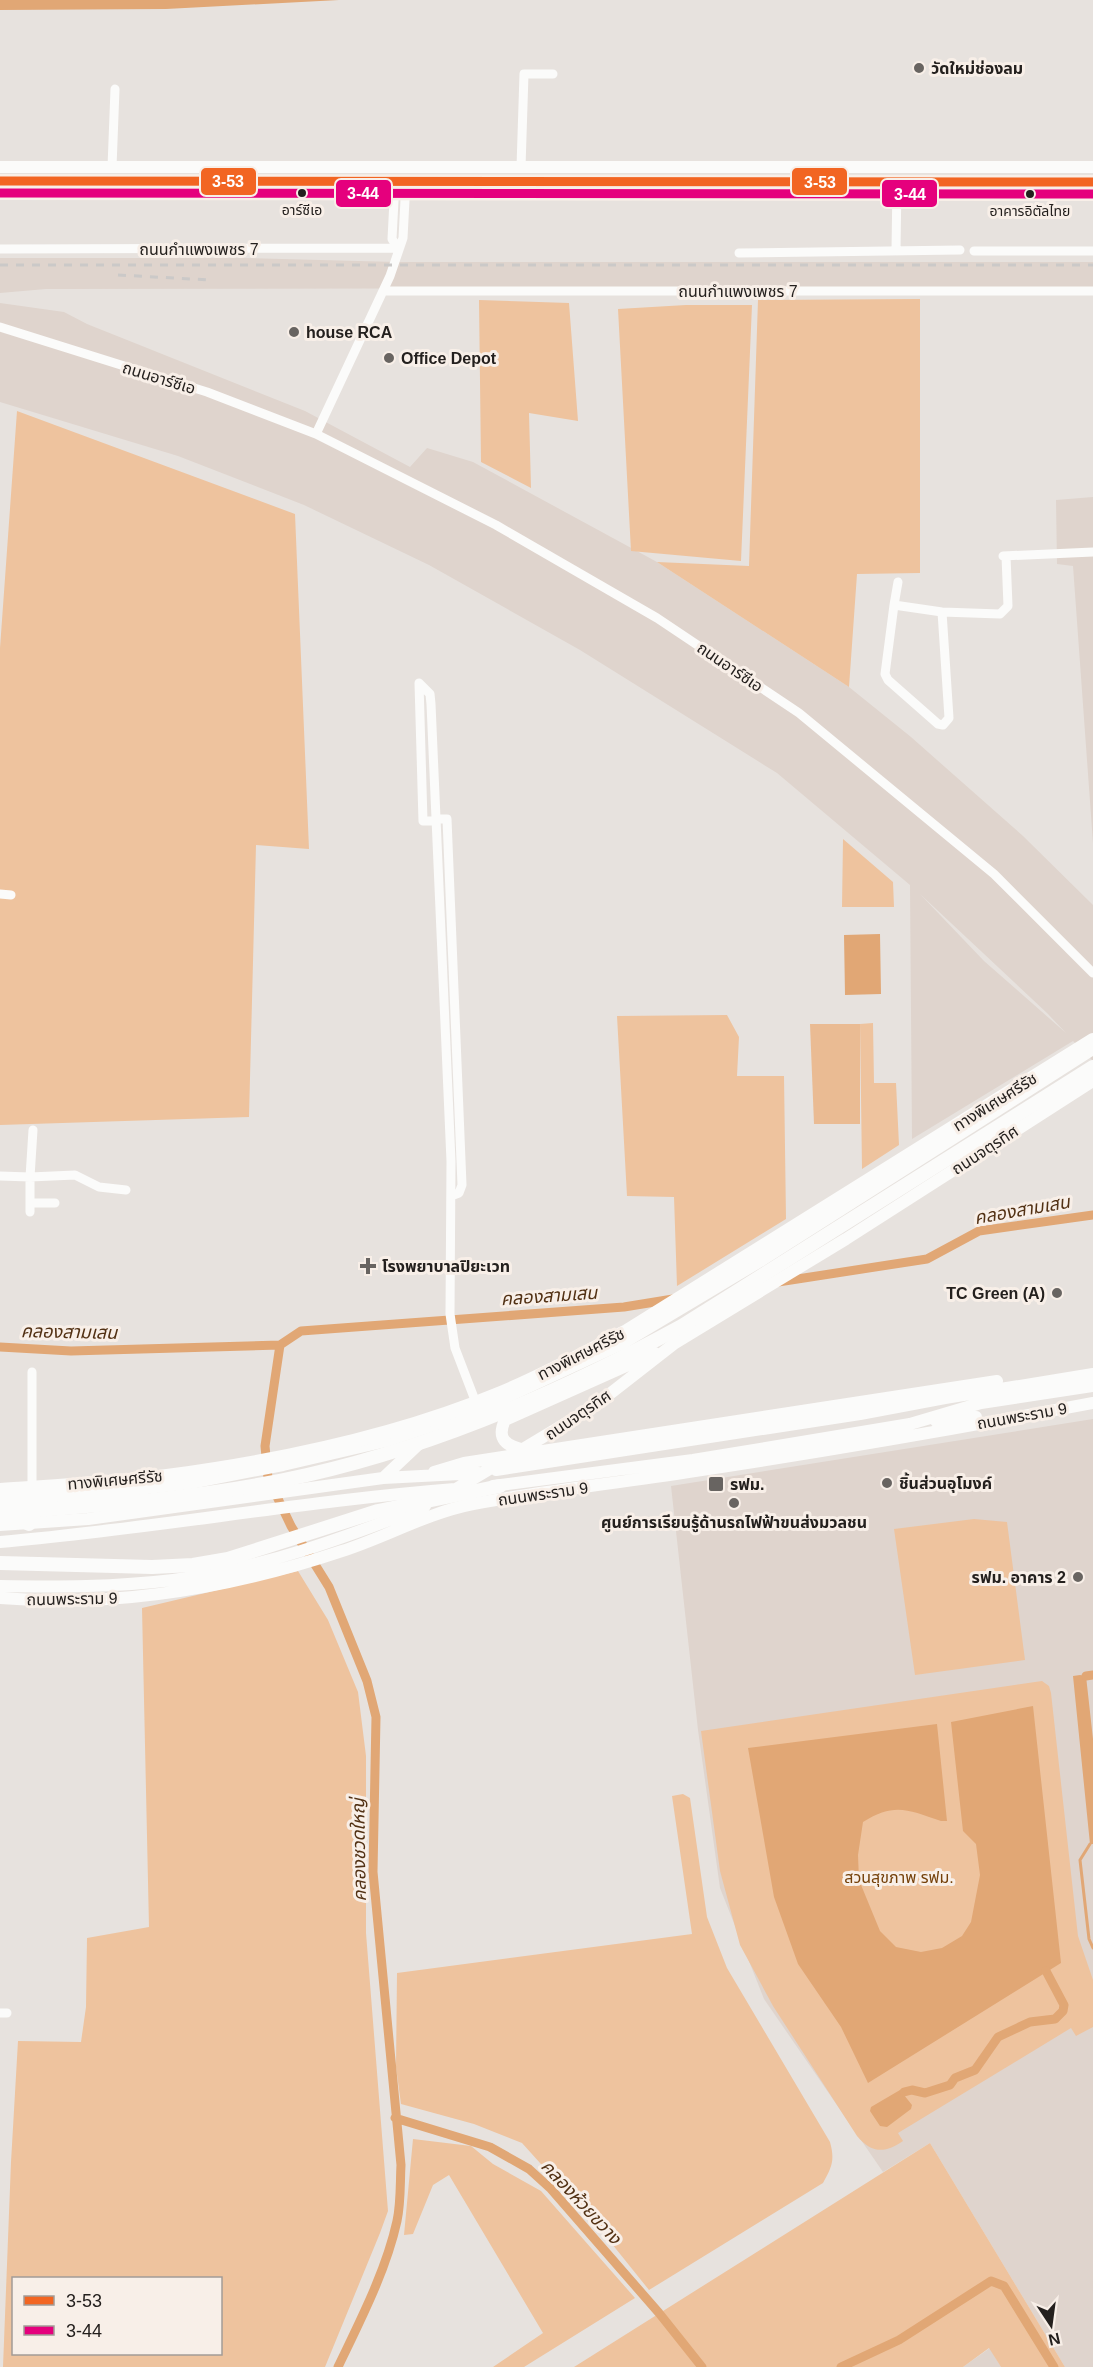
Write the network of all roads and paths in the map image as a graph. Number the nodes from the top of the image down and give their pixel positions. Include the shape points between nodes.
1 (553, 74) dead end
2 (115, 89) dead end
3 (0, 167) edge
4 (112, 167) junction
5 (521, 167) junction
6 (888, 167) junction
7 (1093, 167) edge
8 (0, 181) edge
9 (401, 181) junction
10 (1093, 182) edge
11 (892, 183) junction
12 (398, 248) junction
13 (0, 249) edge
14 (896, 250) junction
15 (960, 250) dead end
16 (974, 251) dead end
17 (1093, 252) edge
18 (739, 253) dead end
19 (383, 291) junction
20 (1093, 291) edge
21 (0, 327) edge
22 (316, 434) junction
23 (1093, 552) edge
24 (898, 582) dead end
25 (894, 605) junction
26 (942, 612) junction
27 (435, 820) junction
28 (436, 851) junction
29 (448, 851) junction
30 (0, 894) edge
31 (11, 895) dead end
32 (440, 925) junction
33 (452, 925) junction
34 (1093, 973) edge
35 (445, 996) junction
36 (456, 996) junction
37 (1093, 1040) edge
38 (1093, 1049) edge
39 (1093, 1067) edge
40 (1093, 1081) edge
41 (449, 1125) junction
42 (461, 1125) junction
43 (33, 1130) dead end
44 (0, 1176) edge
45 (30, 1177) junction
46 (126, 1190) dead end
47 (451, 1196) junction
48 (55, 1203) dead end
49 (675, 1343) junction
50 (1093, 1367) edge
51 (32, 1372) dead end
52 (1093, 1374) edge
53 (1093, 1386) edge
54 (1093, 1403) edge
55 (479, 1410) junction
56 (505, 1420) junction
57 (750, 1420) junction
58 (730, 1423) junction
59 (442, 1424) junction
60 (910, 1424) junction
61 (755, 1450) junction
62 (533, 1452) junction
63 (732, 1454) junction
64 (693, 1460) junction
65 (417, 1477) junction
66 (383, 1478) junction
67 (636, 1480) junction
68 (0, 1484) edge
69 (500, 1486) junction
70 (0, 1490) edge
71 (32, 1494) junction
72 (51, 1499) junction
73 (0, 1502) edge
74 (471, 1504) junction
75 (378, 1511) junction
76 (0, 1512) edge
77 (29, 1524) junction
78 (0, 1525) edge
79 (0, 1542) edge
80 (0, 1563) edge
81 (0, 1586) edge
82 (0, 1598) edge

1 - 5 street via 524,74
2 - 4 street
3 - 4 main road
4 - 5 main road
5 - 6 main road
6 - 7 main road
6 - 11 main road
8 - 9 main road
9 - 11 main road
9 - 12 street via 403,238
10 - 11 main road
11 - 14 street
12 - 13 street, ถนนกำแพงเพชร 7
12 - 19 street
14 - 15 street
14 - 18 street
16 - 17 street
19 - 20 street, ถนนกำแพงเพชร 7
19 - 22 street
21 - 22 street, ถนนอาร์ซีเอ via 207,392
22 - 34 street, ถนนอาร์ซีเอ via 496,525 649,613 799,713 994,874
23 - 26 street via 1004,556 1006,611 988,615
24 - 25 street
25 - 26 street
25 - 26 street via 885,674 943,725 949,718
27 - 27 street via 423,822 418,683 430,694
27 - 28 street
27 - 29 street via 447,819
28 - 29 street
28 - 32 street
29 - 33 street
30 - 31 street
32 - 33 street
32 - 35 street
33 - 36 street
35 - 36 street
35 - 41 street
36 - 42 street
37 - 70 highway, ทางพิเศษศรีรัช via 636,1326 500,1394 346,1443 256,1461 166,1476
38 - 55 main road, ถนนจตุรทิศ via 623,1343
39 - 76 highway, ทางพิเศษศรีรัช via 682,1326 603,1369 484,1421 375,1458 235,1489 157,1500
40 - 49 main road, ถนนจตุรทิศ
41 - 42 street
41 - 47 street
42 - 47 street via 462,1185 459,1193
43 - 45 street
44 - 45 street
45 - 46 street via 75,1175 99,1187
45 - 48 street via 30,1207
47 - 55 street via 452,1333
49 - 56 main road
49 - 81 main road, ถนนจตุรทิศ via 593,1407 555,1431 426,1506 384,1522 261,1562 174,1580 95,1587
50 - 57 main road, ถนนพระราม 9
51 - 71 street
52 - 65 main road, ถนนพระราม 9 via 468,1475
53 - 60 main road, ถนนพระราม 9 via 981,1403
54 - 60 main road
54 - 67 main road, ถนนพระราม 9
55 - 56 main road via 492,1421
55 - 59 main road, ถนนจตุรทิศ
56 - 62 main road via 500,1431 502,1439 510,1447
57 - 58 main road, ถนนพระราม 9
57 - 61 main road via 743,1435
58 - 62 main road, ถนนพระราม 9
58 - 63 main road via 739,1436
59 - 66 main road
59 - 72 main road, ถนนจตุรทิศ via 253,1471 190,1483
60 - 61 main road, ถนนพระราม 9
61 - 63 main road, ถนนพระราม 9
62 - 65 main road, ถนนพระราม 9 via 464,1463
63 - 64 main road, ถนนพระราม 9
64 - 67 main road
64 - 69 main road, ถนนพระราม 9
65 - 66 main road, ถนนพระราม 9
66 - 77 main road, ถนนพระราม 9
67 - 74 main road, ถนนพระราม 9
68 - 71 main road
69 - 75 highway
69 - 79 main road, ถนนพระราม 9 via 345,1499 100,1534
71 - 72 main road
72 - 73 highway
74 - 75 main road
74 - 82 main road, ถนนพระราม 9 via 276,1573 207,1587 121,1599 58,1602
75 - 80 highway via 228,1559 193,1565
76 - 77 highway
77 - 78 main road, ถนนพระราม 9

